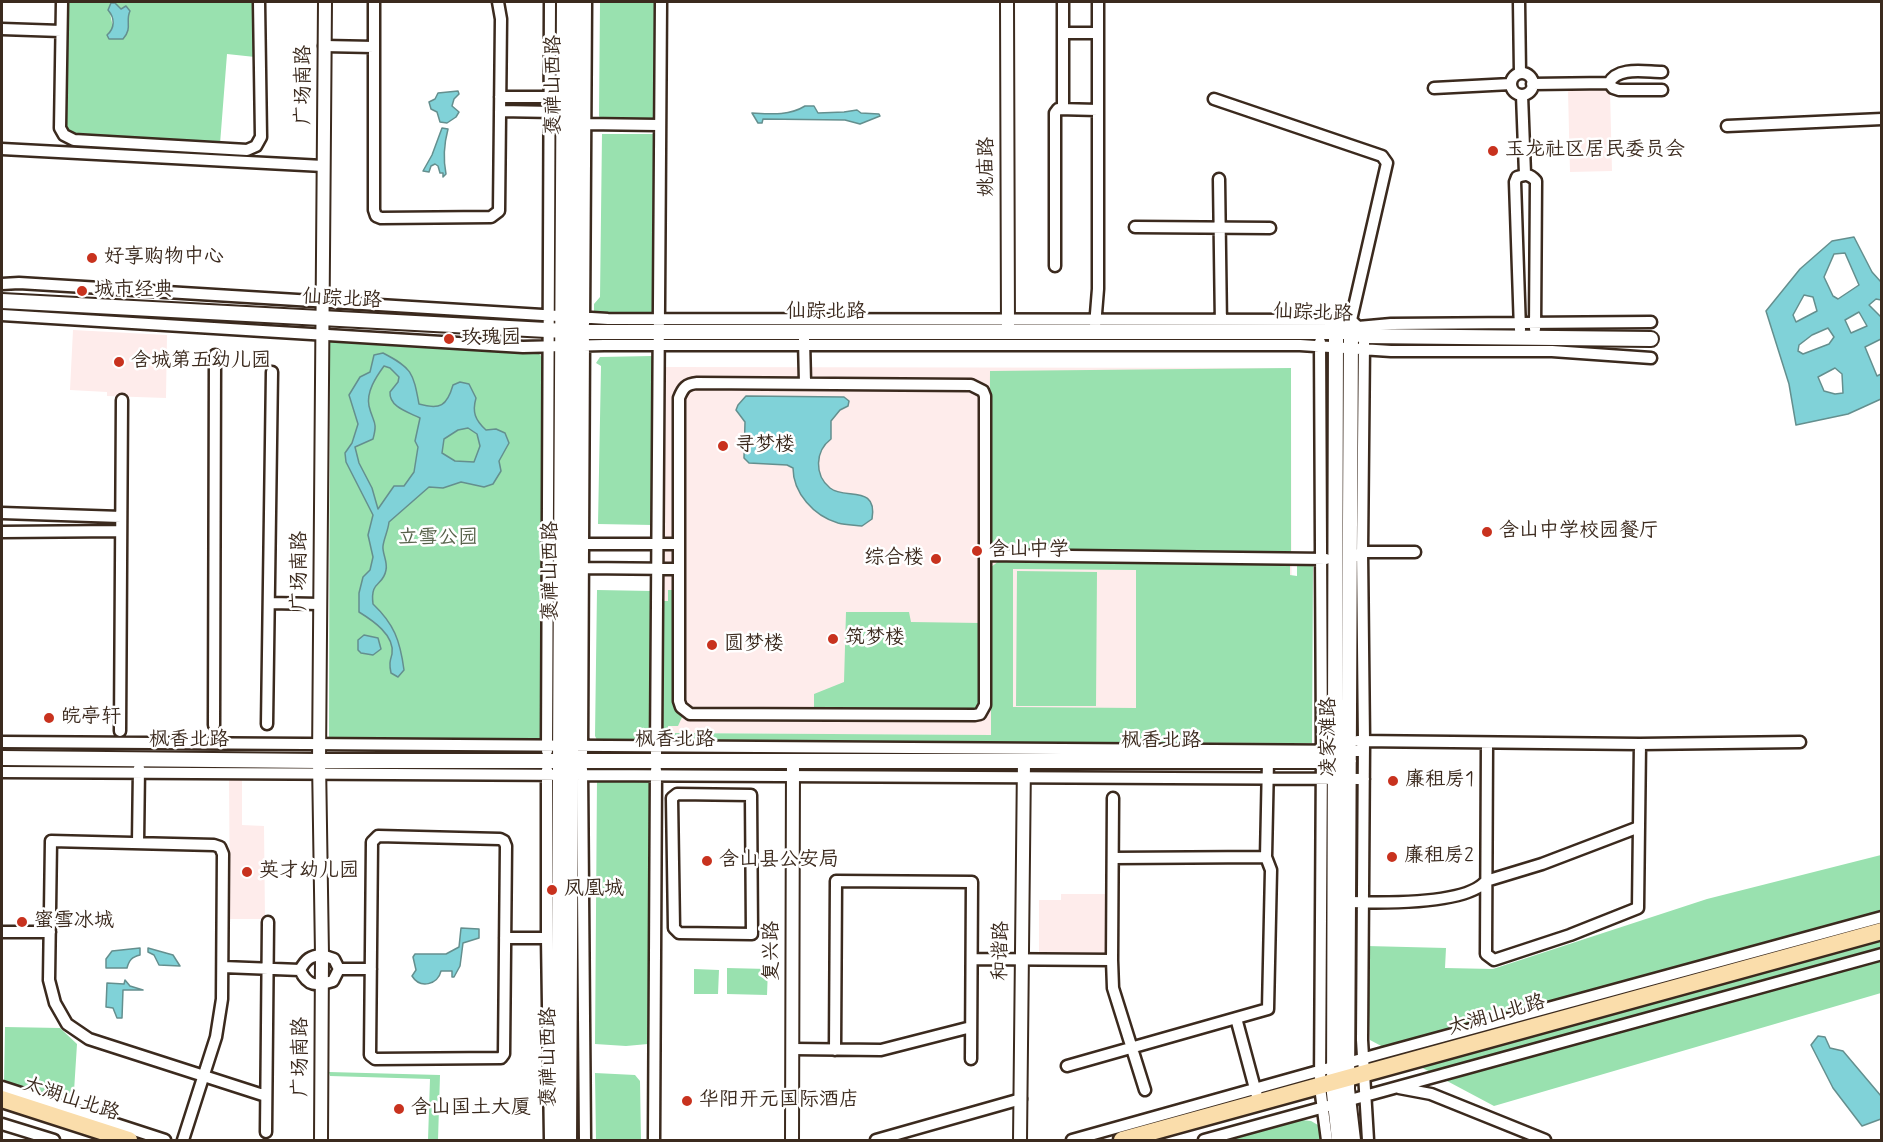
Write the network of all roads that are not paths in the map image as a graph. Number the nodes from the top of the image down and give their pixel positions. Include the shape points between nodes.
1 (62, 2) edge
2 (259, 2) edge
3 (325, 2) edge
4 (374, 2) edge
5 (498, 2) edge
6 (550, 2) edge
7 (564, 2) edge
8 (575, 2) edge
9 (586, 2) edge
10 (661, 2) edge
11 (1007, 2) edge
12 (1063, 2) edge
13 (1098, 2) edge
14 (1520, 2) edge
15 (2, 29) edge
16 (61, 31) junction
17 (1063, 33) junction
18 (1098, 33) junction
19 (324, 46) junction
20 (374, 47) junction
21 (1662, 72) dead end
22 (1520, 73) junction
23 (1609, 82) junction
24 (1511, 84) junction
25 (1532, 84) junction
26 (1434, 88) dead end
27 (1662, 90) dead end
28 (1521, 95) junction
29 (500, 97) junction
30 (549, 97) junction
31 (563, 98) junction
32 (1214, 99) dead end
33 (1063, 109) junction
34 (1098, 110) junction
35 (500, 111) junction
36 (549, 112) junction
37 (563, 112) junction
38 (1881, 119) edge
39 (585, 124) junction
40 (658, 125) junction
41 (1727, 126) dead end
42 (2, 149) edge
43 (323, 166) junction
44 (1525, 174) junction
45 (1219, 179) dead end
46 (1135, 227) dead end
47 (1219, 228) junction
48 (1270, 228) dead end
49 (1055, 266) dead end
50 (2, 284) edge
51 (2, 301) edge
52 (322, 302) junction
53 (2, 315) edge
54 (322, 318) junction
55 (1651, 322) dead end
56 (1008, 326) junction
57 (1095, 326) junction
58 (1221, 326) junction
59 (567, 331) junction
60 (804, 332) junction
61 (1336, 332) junction
62 (657, 333) junction
63 (322, 334) junction
64 (1358, 335) junction
65 (1528, 338) junction
66 (1320, 339) junction
67 (1651, 339) dead end
68 (1336, 347) junction
69 (215, 354) dead end
70 (1651, 358) dead end
71 (272, 372) dead end
72 (805, 383) junction
73 (122, 400) dead end
74 (2, 513) edge
75 (121, 517) junction
76 (2, 531) edge
77 (121, 531) junction
78 (583, 544) junction
79 (657, 544) junction
80 (679, 544) junction
81 (1415, 552) dead end
82 (985, 555) junction
83 (1356, 556) junction
84 (1321, 559) junction
85 (1336, 559) junction
86 (583, 568) junction
87 (656, 569) junction
88 (679, 569) junction
89 (269, 603) junction
90 (320, 604) junction
91 (267, 724) dead end
92 (214, 725) dead end
93 (120, 732) dead end
94 (2, 742) edge
95 (1800, 742) dead end
96 (1487, 743) junction
97 (1640, 744) junction
98 (319, 745) junction
99 (1364, 746) junction
100 (656, 754) junction
101 (1337, 754) junction
102 (2, 758) edge
103 (565, 761) junction
104 (793, 761) junction
105 (1024, 761) junction
106 (1268, 761) junction
107 (139, 766) junction
108 (319, 767) junction
109 (2, 772) edge
110 (656, 775) junction
111 (793, 776) junction
112 (1024, 777) junction
113 (1268, 778) junction
114 (1335, 779) junction
115 (1364, 779) junction
116 (1113, 798) dead end
117 (1639, 826) junction
118 (138, 843) junction
119 (1266, 857) junction
120 (1113, 858) junction
121 (655, 867) junction
122 (673, 868) junction
123 (1486, 881) junction
124 (1348, 902) junction
125 (1363, 902) junction
126 (1881, 917) edge
127 (268, 922) dead end
128 (1881, 931) edge
129 (2, 932) edge
130 (50, 932) junction
131 (505, 938) junction
132 (547, 938) junction
133 (1881, 940) edge
134 (1881, 954) edge
135 (322, 955) junction
136 (972, 959) junction
137 (1022, 959) junction
138 (1112, 960) junction
139 (223, 968) junction
140 (267, 969) junction
141 (339, 969) junction
142 (371, 969) junction
143 (300, 970) junction
144 (322, 984) junction
145 (1236, 1018) junction
146 (971, 1027) junction
147 (793, 1048) junction
148 (1132, 1048) junction
149 (835, 1050) junction
150 (971, 1059) dead end
151 (1067, 1066) dead end
152 (204, 1077) junction
153 (1364, 1079) junction
154 (2, 1087) edge
155 (1334, 1087) junction
156 (1396, 1088) junction
157 (1145, 1090) dead end
158 (266, 1096) junction
159 (1258, 1096) junction
160 (2, 1100) edge
161 (1021, 1100) junction
162 (2, 1109) edge
163 (2, 1124) edge
164 (266, 1132) dead end
165 (54, 1140) edge
166 (99, 1140) edge
167 (129, 1140) edge
168 (165, 1140) edge
169 (183, 1140) edge
170 (321, 1140) edge
171 (550, 1140) edge
172 (558, 1140) edge
173 (569, 1140) edge
174 (585, 1140) edge
175 (654, 1140) edge
176 (792, 1140) edge
177 (876, 1140) edge
178 (1020, 1140) edge
179 (1072, 1140) edge
180 (1122, 1140) edge
181 (1157, 1140) edge
182 (1204, 1140) edge
183 (1327, 1140) edge
184 (1339, 1140) edge
185 (1353, 1140) edge
186 (1368, 1140) edge
187 (1545, 1140) edge

1 - 16 street
2 - 16 street via 261,137 256,146 247,150 74,140 64,135 60,128
3 - 19 street, 广场南路
4 - 20 street
5 - 29 street
6 - 30 street
7 - 31 main road, 褒禅山西路
8 - 59 main road, 褒禅山西路
9 - 39 street
10 - 40 street
11 - 56 street, 姚庙路
12 - 17 street
13 - 18 street
14 - 22 street
15 - 16 street
17 - 18 street
17 - 33 street
18 - 34 street
19 - 20 street
19 - 43 street, 广场南路
20 - 35 street via 376,216 491,217 499,211
21 - 23 street via 1619,72
22 - 24 street
22 - 25 street via 1530,77
23 - 25 street
23 - 27 street via 1619,90
24 - 26 street
24 - 28 street
25 - 28 street
28 - 44 street
29 - 30 street
29 - 35 street
30 - 31 street
30 - 36 street
31 - 37 main road, 褒禅山西路
32 - 64 street via 1382,156 1387,163
33 - 34 street
33 - 49 street via 1055,113
34 - 57 street
35 - 36 street
36 - 37 street
36 - 59 street
37 - 59 main road, 褒禅山西路
38 - 41 street
39 - 40 street
39 - 59 street
40 - 62 street
42 - 43 street
43 - 52 street, 广场南路
44 - 65 street via 1515,182
44 - 65 street via 1536,181
45 - 47 street
46 - 47 street
47 - 48 street
47 - 58 street
50 - 52 street
51 - 54 main road, 仙踪北路
52 - 54 street, 广场南路
52 - 59 street
53 - 63 street
54 - 59 main road, 仙踪北路
54 - 63 street, 广场南路
55 - 64 street via 1391,324
56 - 57 main road, 仙踪北路
56 - 59 street
56 - 60 main road, 仙踪北路
57 - 58 main road, 仙踪北路
58 - 64 street
58 - 66 main road, 仙踪北路
59 - 62 main road, 仙踪北路
59 - 63 street via 523,347
59 - 66 street
59 - 78 street
59 - 103 main road, 褒禅山西路
59 - 103 street
60 - 62 main road, 仙踪北路
60 - 72 street
61 - 64 main road, 仙踪北路
61 - 66 main road, 仙踪北路
61 - 68 main road, 凌家滩路
62 - 79 street
63 - 90 street, 广场南路
64 - 65 main road, 仙踪北路
64 - 68 street
64 - 70 street
64 - 83 main road, 凌家滩路
65 - 67 main road, 仙踪北路
66 - 68 street
66 - 84 street
68 - 85 main road, 凌家滩路
69 - 92 street
71 - 89 street
72 - 80 street via 697,382 683,389 679,398
72 - 82 street via 971,385 983,391
73 - 75 street
74 - 75 street
75 - 77 street
76 - 77 street
77 - 93 street
78 - 79 street
78 - 86 street
79 - 80 street
79 - 87 street
80 - 88 street
81 - 83 street
82 - 84 street
82 - 88 street via 985,705 975,715 685,712 679,701
83 - 85 street
83 - 99 street
83 - 101 main road, 凌家滩路
84 - 85 street
84 - 101 street
85 - 101 main road, 凌家滩路
86 - 87 street
86 - 103 street
87 - 88 street
87 - 100 street
89 - 90 street
89 - 91 street
90 - 98 street, 广场南路
94 - 98 street
95 - 97 street
96 - 97 street
96 - 99 street
96 - 123 street
97 - 117 street
98 - 103 street
98 - 108 street, 广场南路
99 - 101 street
99 - 115 street
100 - 101 street
100 - 103 main road, 枫香北路
100 - 104 main road, 枫香北路
100 - 110 street
101 - 106 main road, 枫香北路
101 - 114 main road, 凌家滩路
102 - 107 main road, 枫香北路
103 - 108 main road, 枫香北路
103 - 110 street
103 - 132 street
103 - 172 main road, 褒禅山西路
103 - 173 main road, 褒禅山西路
103 - 174 street
104 - 105 main road, 枫香北路
104 - 111 street, 复兴路
105 - 106 main road, 枫香北路
105 - 112 street, 和谐路
106 - 113 street
107 - 108 main road, 枫香北路
107 - 109 street
107 - 118 street
108 - 135 street, 广场南路
110 - 111 street
110 - 121 street
111 - 112 street
111 - 147 street, 复兴路
112 - 113 street
112 - 137 street, 和谐路
113 - 114 street
113 - 119 street
114 - 115 street
114 - 124 main road, 凌家滩路
114 - 155 main road, 凌家滩路
115 - 125 street
116 - 120 street
117 - 123 street
117 - 123 street via 1638,908 1494,960 1486,954
118 - 130 street via 51,841
118 - 139 street via 220,847
119 - 120 street
119 - 145 street via 1271,870 1268,1009
120 - 138 street
121 - 122 street
121 - 175 street
122 - 122 street via 676,932 752,934 751,795 677,794 672,798
123 - 125 street via 1481,887 1439,900
124 - 125 street
124 - 155 main road, 凌家滩路
125 - 153 street
126 - 153 street
127 - 140 street
128 - 153 main road, 太湖山北路
129 - 130 street
130 - 152 street via 49,980 55,1003 67,1024 89,1039
131 - 132 street
131 - 142 street via 504,1054 496,1060 372,1058
131 - 142 street via 504,841 378,836 372,842
132 - 171 street
133 - 153 main road, 太湖山北路
134 - 156 street
135 - 141 street via 334,959
135 - 143 street via 305,960
135 - 144 street, 广场南路
136 - 137 street
136 - 146 street
136 - 149 street via 972,882 836,881
137 - 138 street
137 - 161 street, 和谐路
138 - 148 street via 1113,988
139 - 140 street
139 - 152 street via 216,1037
140 - 143 street
140 - 158 street
141 - 142 street
141 - 144 street via 333,981
143 - 144 street via 311,984
144 - 170 street, 广场南路
145 - 148 street
145 - 159 street
146 - 149 street via 881,1050
146 - 150 street
147 - 149 street
147 - 176 street, 复兴路
148 - 151 street
148 - 157 street
152 - 158 street
152 - 169 street
153 - 155 main road, 太湖山北路
153 - 156 street
153 - 186 street
154 - 168 street
155 - 159 main road, 太湖山北路
155 - 181 main road, 太湖山北路
155 - 182 street
155 - 183 street
155 - 184 main road, 凌家滩路
155 - 185 main road, 凌家滩路
156 - 187 street via 1431,1094
158 - 164 street
159 - 179 street
159 - 180 main road, 太湖山北路
160 - 167 main road, 太湖山北路
161 - 177 street
161 - 178 street, 和谐路
162 - 166 main road, 太湖山北路
163 - 165 street

